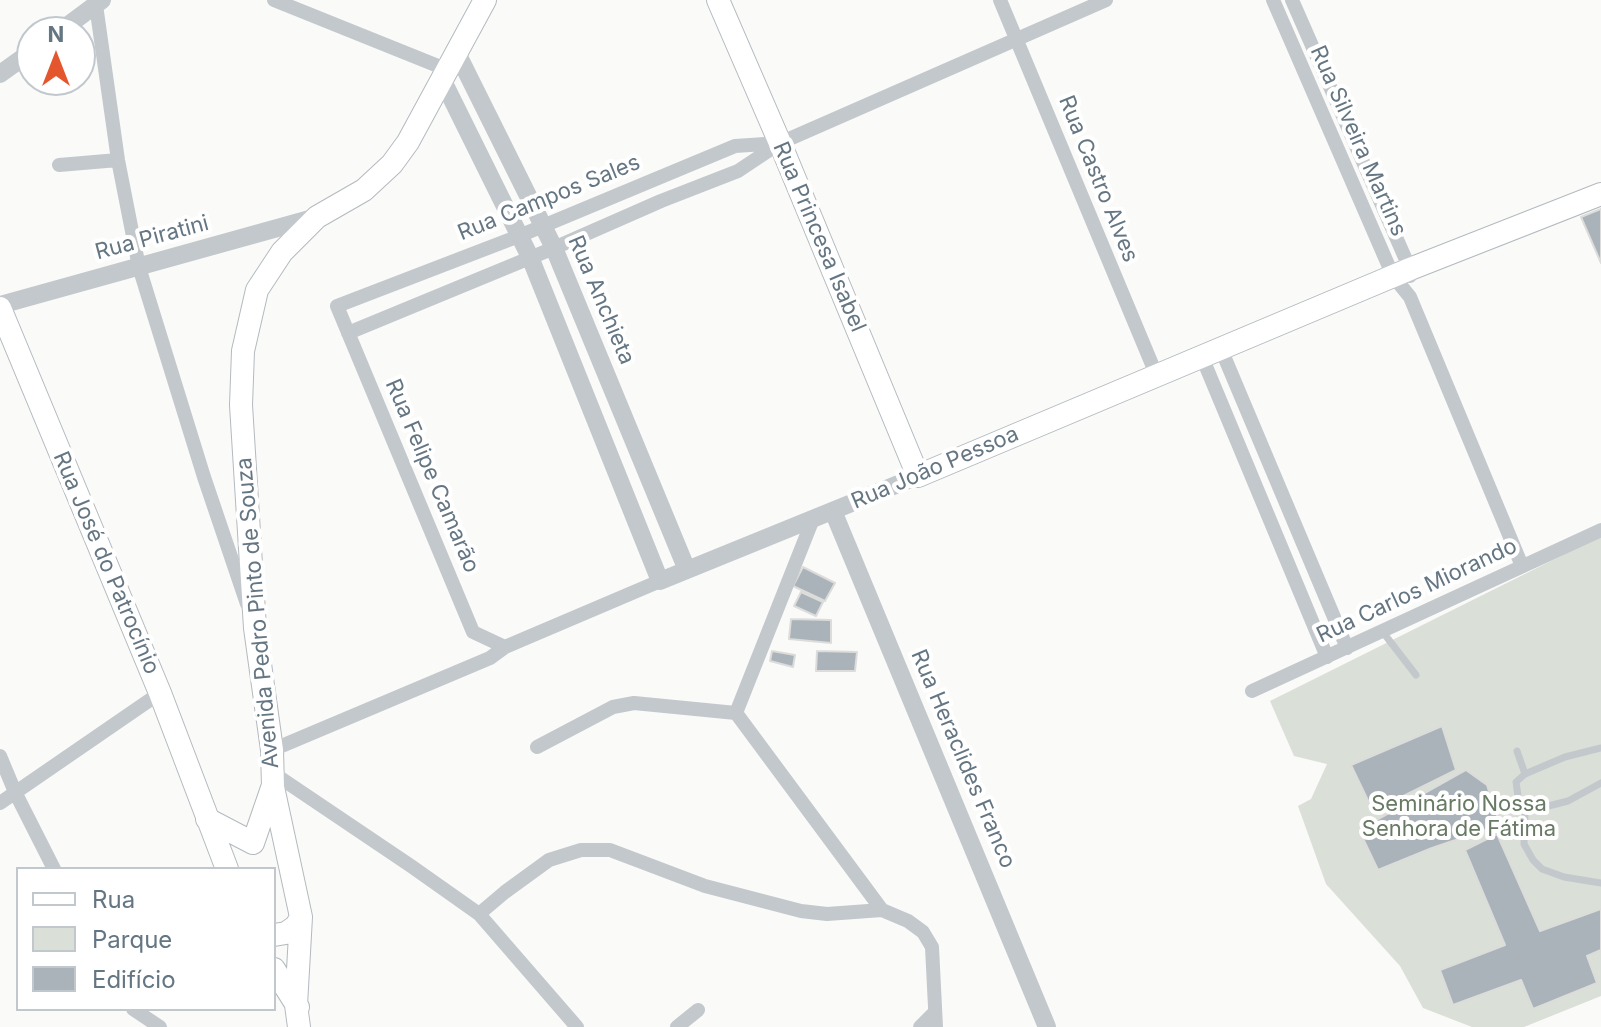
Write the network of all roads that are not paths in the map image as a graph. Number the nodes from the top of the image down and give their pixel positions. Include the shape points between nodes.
1 (274, 0) edge
2 (485, 0) edge
3 (718, 0) edge
4 (1000, 0) edge
5 (1106, 0) edge
6 (1273, 0) edge
7 (1292, 0) edge
8 (99, 3) edge
9 (81, 16) edge
10 (1016, 38) junction
11 (1321, 67) junction
12 (449, 68) junction
13 (1305, 75) junction
14 (780, 143) junction
15 (118, 160) junction
16 (59, 165) dead end
17 (652, 180) junction
18 (1601, 194) edge
19 (661, 201) junction
20 (317, 217) junction
21 (543, 226) junction
22 (519, 236) junction
23 (554, 248) junction
24 (530, 257) junction
25 (139, 267) junction
26 (1401, 273) junction
27 (337, 306) joint
28 (0, 307) edge
29 (348, 333) junction
30 (1211, 353) junction
31 (1156, 374) junction
32 (619, 405) junction
33 (594, 417) junction
34 (918, 476) junction
35 (833, 511) junction
36 (813, 519) junction
37 (1601, 530) edge
38 (1522, 566) junction
39 (687, 570) junction
40 (660, 581) junction
41 (255, 628) junction
42 (1382, 631) junction
43 (505, 647) junction
44 (1347, 648) junction
45 (1327, 657) junction
46 (1416, 675) dead end
47 (1252, 691) dead end
48 (160, 693) junction
49 (736, 713) junction
50 (537, 747) dead end
51 (1601, 748) edge
52 (272, 750) junction
53 (1517, 751) dead end
54 (0, 756) edge
55 (1525, 774) junction
56 (273, 780) junction
57 (1601, 783) edge
58 (15, 792) junction
59 (0, 803) edge
60 (1525, 812) junction
61 (207, 819) junction
62 (253, 843) junction
63 (290, 863) junction
64 (53, 867) edge
65 (226, 867) edge
66 (236, 867) edge
67 (1601, 883) edge
68 (882, 910) junction
69 (479, 914) junction
70 (301, 917) junction
71 (276, 935) edge
72 (276, 973) edge
73 (698, 1010) dead end
74 (136, 1011) edge
75 (298, 1016) edge
76 (935, 1020) edge
77 (160, 1027) edge
78 (305, 1027) edge
79 (577, 1027) edge
80 (677, 1027) edge
81 (920, 1027) edge
82 (1047, 1027) edge

1 - 12 street
2 - 12 main road, Avenida Pedro Pinto de Souza
3 - 14 main road, Rua Princesa Isabel
4 - 10 street, Rua Castro Alves
5 - 10 street, Rua Campos Sales
6 - 13 street, Rua Silveira Martins
7 - 11 street, Rua Silveira Martins
8 - 9 street
8 - 15 street
10 - 14 street, Rua Campos Sales
10 - 31 street, Rua Castro Alves
11 - 13 street
11 - 26 street, Rua Silveira Martins
12 - 20 main road, Avenida Pedro Pinto de Souza via 392,164 364,190
12 - 21 street, Rua Anchieta
12 - 22 street
13 - 26 street, Rua Silveira Martins
14 - 17 street, Rua Campos Sales via 735,146
14 - 19 street, Rua Campos Sales via 738,171
14 - 34 main road, Rua Princesa Isabel
15 - 16 street
15 - 25 street
17 - 19 street
17 - 21 street, Rua Campos Sales
18 - 26 main road, Rua João Pessoa
19 - 23 street, Rua Campos Sales
20 - 25 street, Rua Piratini
20 - 41 main road, Avenida Pedro Pinto de Souza via 282,252 257,290 243,351 241,405
21 - 22 street, Rua Campos Sales
21 - 23 street, Rua Anchieta
22 - 24 street
22 - 27 street, Rua Campos Sales
23 - 24 street, Rua Campos Sales
23 - 32 street, Rua Anchieta
24 - 29 street, Rua Campos Sales
24 - 33 street
25 - 28 street, Rua Piratini
25 - 41 street
26 - 30 main road, Rua João Pessoa
26 - 38 street, Rua Silveira Martins
27 - 29 street, Rua Felipe Camarão
28 - 48 main road, Rua José do Patrocínio
29 - 43 street, Rua Felipe Camarão via 473,632
30 - 31 main road, Rua João Pessoa
30 - 44 street
30 - 45 street
31 - 34 main road, Rua João Pessoa
32 - 33 street
32 - 39 street, Rua Anchieta
33 - 40 street
34 - 35 street, Rua João Pessoa
35 - 36 street, Rua João Pessoa
35 - 82 street, Rua Heraclides Franco
36 - 39 street, Rua João Pessoa
36 - 49 street
37 - 38 street, Rua Carlos Miorando
38 - 42 street, Rua Carlos Miorando
39 - 40 street, Rua João Pessoa
40 - 43 street, Rua João Pessoa
41 - 52 main road, Avenida Pedro Pinto de Souza
42 - 44 street, Rua Carlos Miorando
42 - 46 lane
43 - 52 street, Rua João Pessoa
44 - 45 street, Rua Carlos Miorando
45 - 47 street, Rua Carlos Miorando
48 - 58 street
48 - 61 main road, Rua José do Patrocínio
49 - 50 street via 634,703 613,707
49 - 68 street
51 - 55 lane
52 - 56 main road, Avenida Pedro Pinto de Souza
53 - 55 lane
54 - 58 street
55 - 60 lane via 1516,782
56 - 62 main road, Avenida Pedro Pinto de Souza
56 - 63 main road, Avenida Pedro Pinto de Souza
56 - 69 street
57 - 60 lane via 1568,801
58 - 59 street
58 - 64 street
60 - 67 lane via 1524,844 1542,869
61 - 62 main road
61 - 65 main road, Rua José do Patrocínio
62 - 63 main road via 273,848
62 - 66 main road, Avenida Pedro Pinto de Souza
63 - 70 main road, Avenida Pedro Pinto de Souza
68 - 69 street via 801,911 705,886 610,850 581,850 549,860
68 - 76 street via 923,932 932,947
69 - 79 street
70 - 71 main road via 296,926
70 - 75 main road, Avenida Pedro Pinto de Souza
72 - 75 main road
73 - 80 street
74 - 77 street
75 - 78 main road
76 - 81 street

